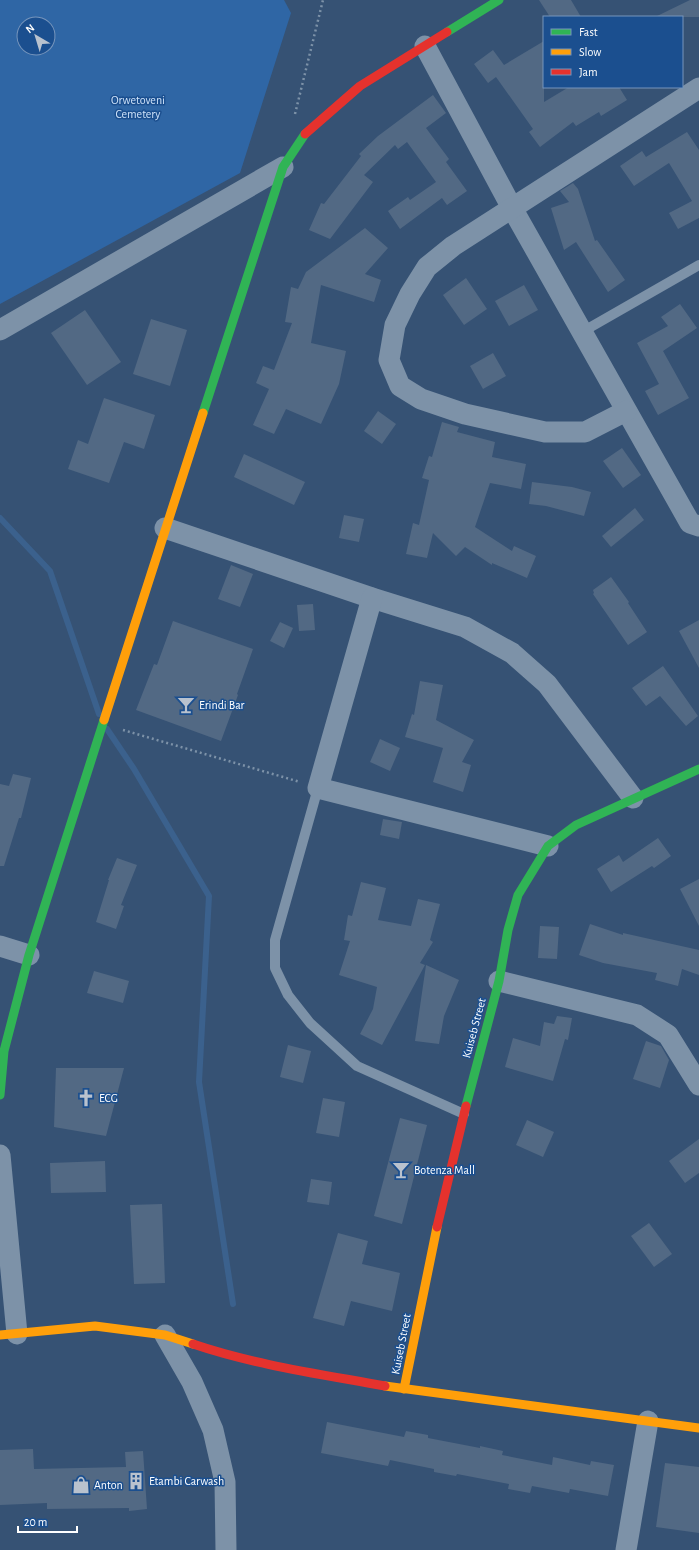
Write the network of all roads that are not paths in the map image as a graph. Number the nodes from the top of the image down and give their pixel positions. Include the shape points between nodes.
1 (499, 0) edge
2 (425, 46) junction
3 (699, 88) edge
4 (282, 167) junction
5 (512, 208) junction
6 (699, 264) edge
7 (0, 330) edge
8 (582, 332) junction
9 (626, 411) junction
10 (699, 526) edge
11 (165, 528) junction
12 (372, 598) junction
13 (699, 769) edge
14 (318, 788) junction
15 (633, 798) junction
16 (548, 846) junction
17 (0, 946) edge
18 (29, 955) junction
19 (499, 981) junction
20 (699, 1085) edge
21 (0, 1095) edge
22 (464, 1114) junction
23 (0, 1154) edge
24 (9, 1335) edge
25 (165, 1335) junction
26 (404, 1389) junction
27 (648, 1420) junction
28 (699, 1428) edge
29 (226, 1550) edge
30 (626, 1550) edge

1 - 2 street
2 - 4 street via 360,86 304,135
2 - 5 street
3 - 5 street
4 - 7 street
4 - 11 street
5 - 8 street
5 - 9 street via 453,246 427,267 410,294 395,325 389,360 400,386 421,399 465,414 545,432 585,432
6 - 8 lane
8 - 9 street
9 - 10 street via 690,523
11 - 12 street
11 - 18 street
12 - 14 street
12 - 15 street via 465,627 512,653 547,684
13 - 15 street, Kuiseb Street
14 - 16 street
14 - 22 lane via 275,940 275,968 288,995 310,1022 357,1066
15 - 16 street, Kuiseb Street via 576,825
16 - 19 street, Kuiseb Street via 518,895 508,930
17 - 18 street
18 - 21 street via 4,1051
19 - 20 street via 636,1015 668,1035
19 - 22 street, Kuiseb Street
22 - 26 street, Kuiseb Street via 430,1257
23 - 24 street
24 - 25 street via 95,1326
25 - 26 street via 223,1354 290,1369
25 - 29 street via 192,1382 213,1430 225,1482
26 - 27 street
27 - 28 street
27 - 30 street

